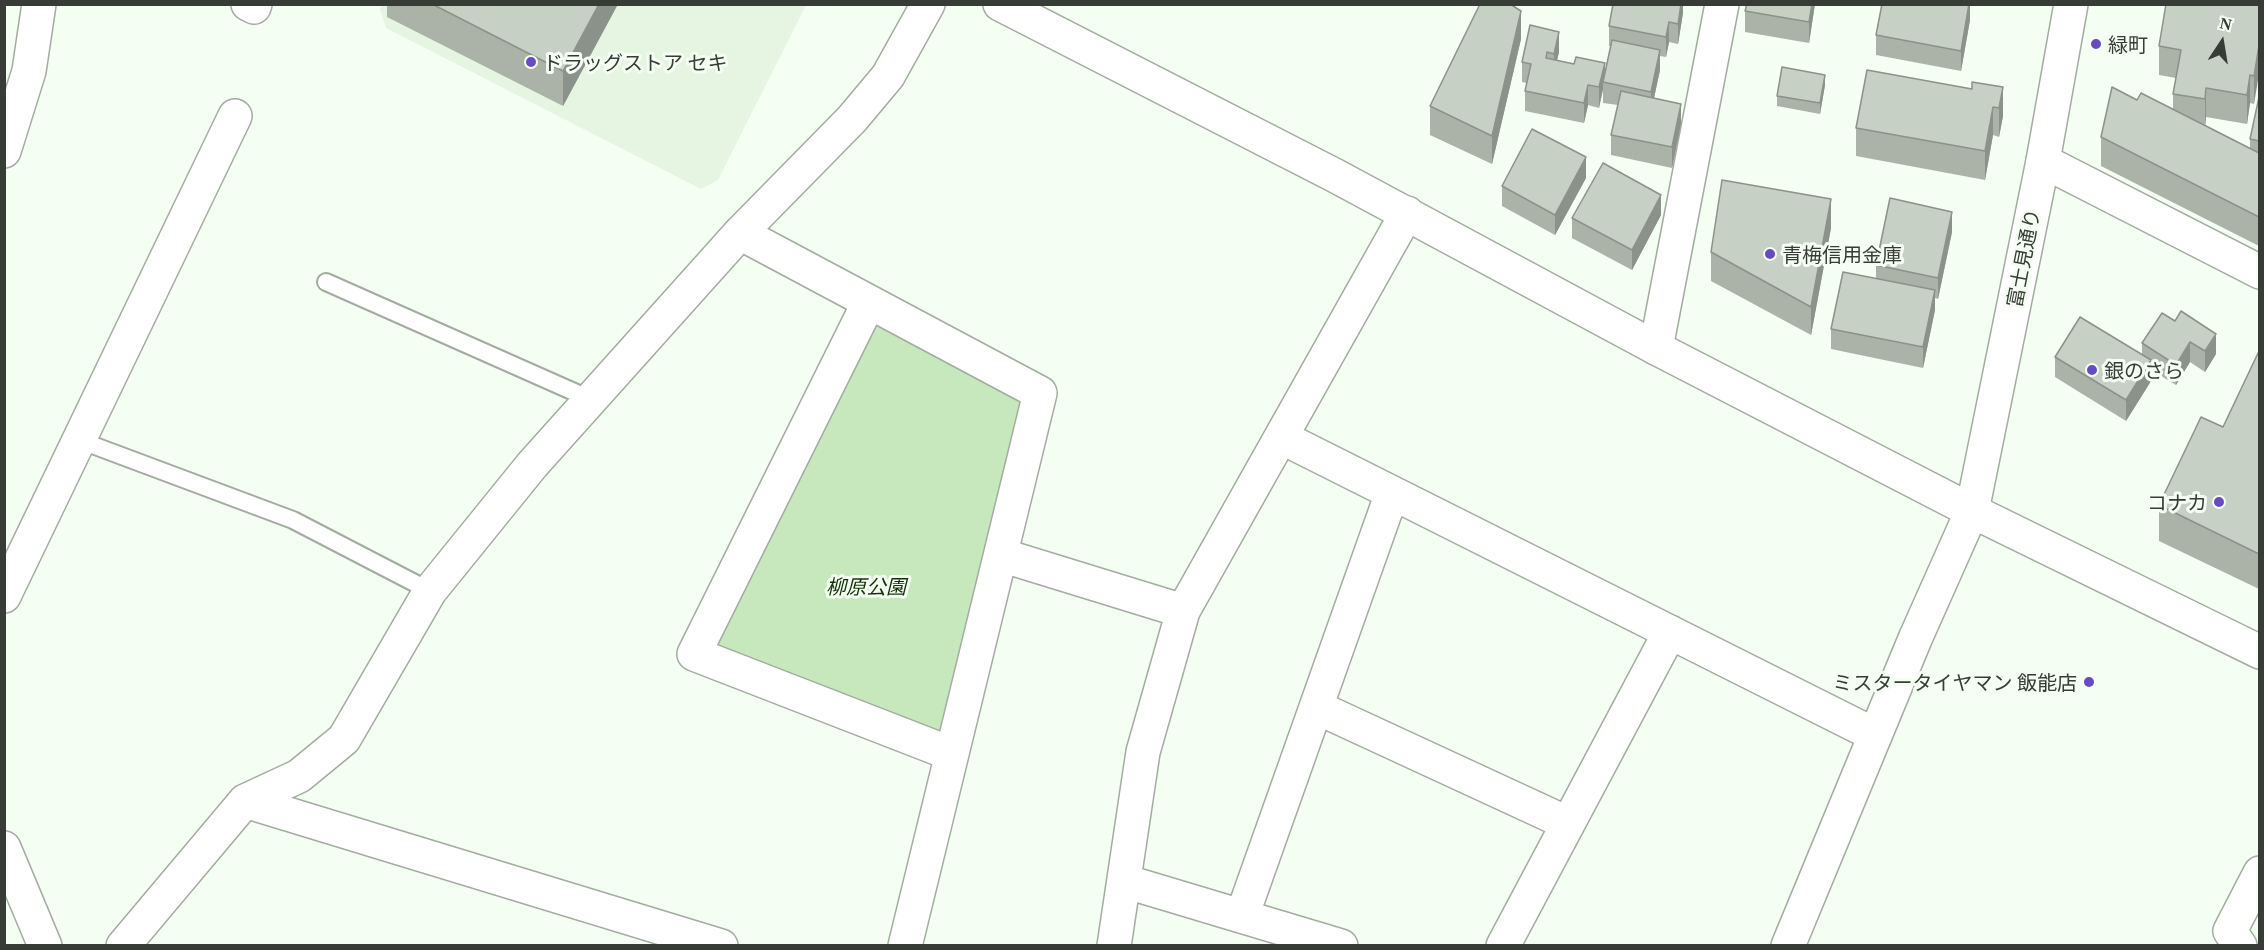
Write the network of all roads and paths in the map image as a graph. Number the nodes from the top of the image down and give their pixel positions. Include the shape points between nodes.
1 (39, 4) edge
2 (248, 4) edge
3 (255, 4) edge
4 (928, 4) edge
5 (1000, 4) edge
6 (1722, 4) edge
7 (2071, 4) edge
8 (17, 68) edge
9 (235, 117) dead end
10 (4, 151) edge
11 (2043, 161) junction
12 (1407, 213) junction
13 (740, 233) junction
14 (2259, 272) edge
15 (326, 282) dead end
16 (869, 302) junction
17 (1656, 348) junction
18 (590, 399) junction
19 (1283, 438) junction
20 (79, 440) junction
21 (1392, 493) junction
22 (1972, 511) junction
23 (1001, 555) junction
24 (430, 591) junction
25 (4, 596) edge
26 (1183, 611) junction
27 (1670, 632) junction
28 (2259, 652) edge
29 (1316, 708) junction
30 (1875, 735) junction
31 (952, 754) junction
32 (245, 801) junction
33 (1567, 823) junction
34 (4, 848) edge
35 (2259, 873) edge
36 (1124, 881) junction
37 (1242, 916) junction
38 (45, 945) edge
39 (123, 945) edge
40 (721, 945) edge
41 (905, 945) edge
42 (1114, 945) edge
43 (1341, 945) edge
44 (1503, 945) edge
45 (1788, 945) edge
46 (2240, 945) edge

1 - 8 street
2 - 3 street via 254,8
4 - 13 street via 888,76 852,119
5 - 12 street
6 - 17 street
7 - 11 street, 富士見通り
8 - 10 street
9 - 20 street
11 - 14 street
11 - 22 street, 富士見通り
12 - 17 street
12 - 19 street
13 - 16 street
13 - 18 street
15 - 18 lane
16 - 23 street via 1040,393
16 - 31 street via 694,654
17 - 22 street
18 - 24 street
19 - 21 street
19 - 26 street
20 - 24 lane via 293,520
20 - 25 street
21 - 27 street
21 - 29 street
22 - 28 street
22 - 30 street, 富士見通り
23 - 26 street
23 - 31 street
24 - 32 street via 344,739 299,776
26 - 36 street via 1143,752
27 - 30 street
27 - 33 street
29 - 33 street
29 - 37 street
30 - 45 street, 富士見通り
31 - 41 street
32 - 39 street
32 - 40 street
33 - 44 street
34 - 38 street
35 - 46 street via 2230,931
36 - 37 street
36 - 42 street
37 - 43 street

